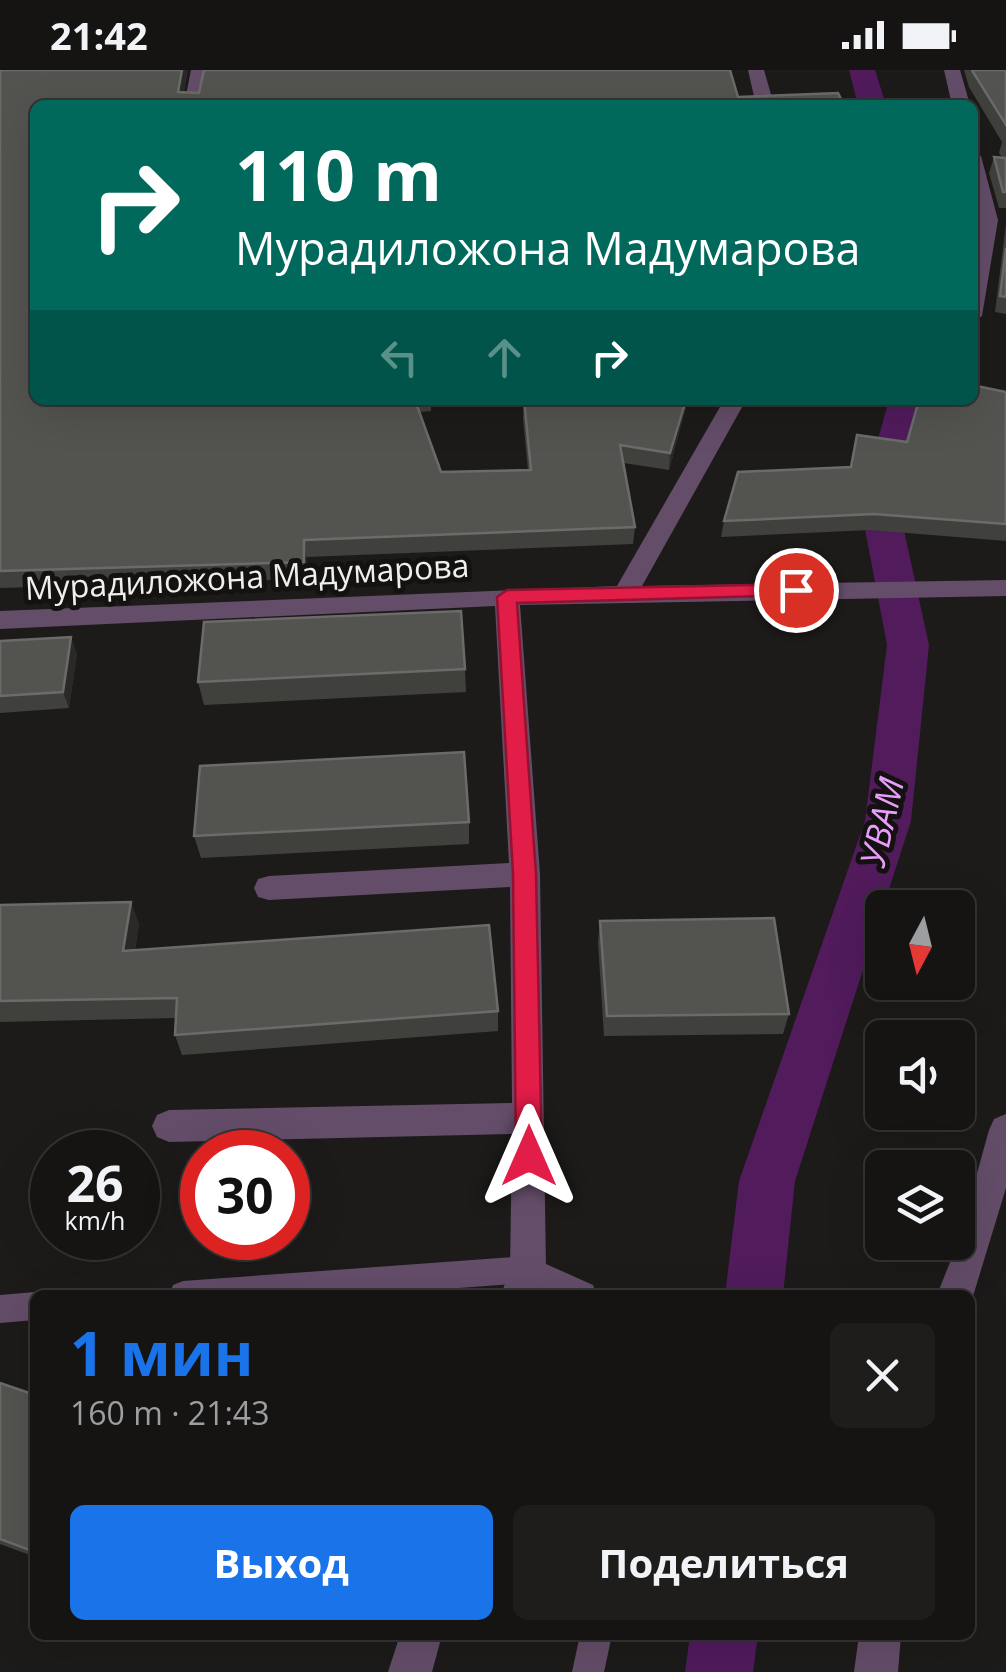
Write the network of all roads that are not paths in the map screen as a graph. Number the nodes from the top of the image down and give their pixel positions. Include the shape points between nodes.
1 (198, 70) edge
2 (756, 70) edge
3 (952, 70) edge
4 (195, 100) edge
5 (764, 100) edge
6 (960, 100) edge
7 (978, 172) edge
8 (997, 221) edge
9 (978, 293) edge
10 (732, 405) edge
11 (1006, 588) edge
12 (624, 596) junction
13 (507, 597) junction
14 (0, 620) edge
15 (525, 874) junction
16 (269, 888) dead end
17 (529, 1118) junction
18 (169, 1126) dead end
19 (1006, 1130) edge
20 (524, 1282) edge
21 (314, 1290) edge
22 (560, 1290) edge
23 (958, 1290) edge
24 (30, 1306) edge
25 (0, 1309) edge
26 (420, 1640) edge
27 (595, 1640) edge
28 (879, 1640) edge
29 (410, 1672) edge
30 (588, 1672) edge
31 (876, 1672) edge

1 - 4 street
2 - 5 street
3 - 6 street
7 - 8 street
8 - 9 street
10 - 12 street
11 - 12 street, Мурадиложона Мадумарова
12 - 13 street, Мурадиложона Мадумарова
13 - 14 street, Мурадиложона Мадумарова
13 - 15 street
15 - 16 street
15 - 17 street
17 - 18 street
17 - 20 street
19 - 23 street
20 - 21 lane
20 - 22 lane
24 - 25 lane
26 - 29 street
27 - 30 lane
28 - 31 street

